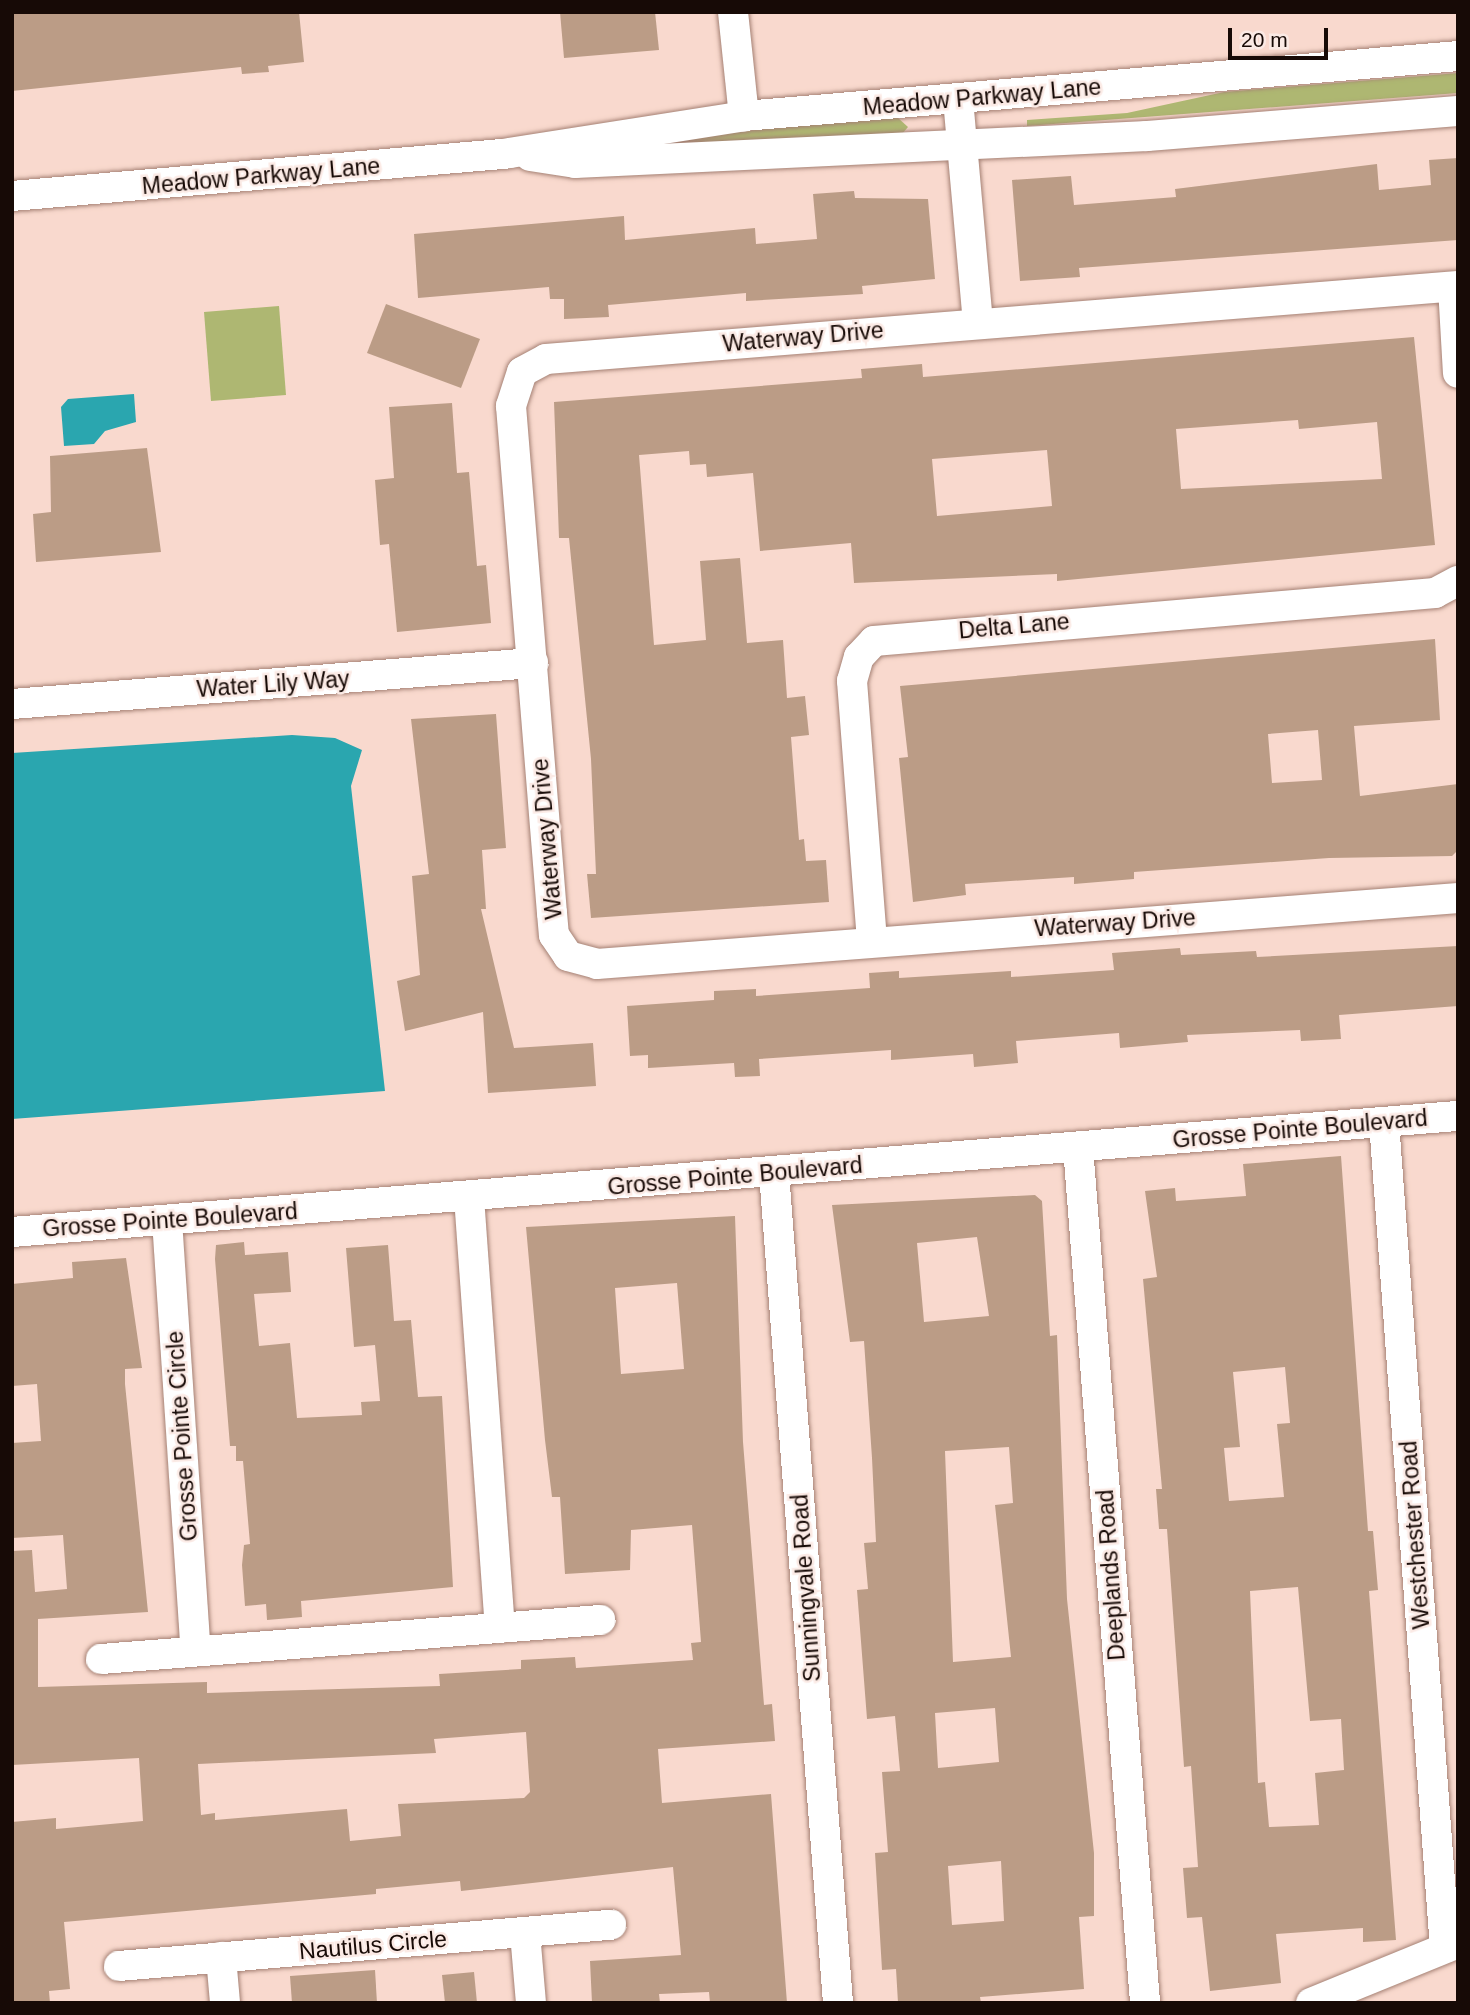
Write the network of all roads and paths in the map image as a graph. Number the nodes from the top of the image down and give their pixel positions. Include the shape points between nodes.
1 (733, 12) edge
2 (1458, 56) edge
3 (958, 99) junction
4 (1458, 111) edge
5 (744, 116) junction
6 (962, 144) junction
7 (509, 153) junction
8 (12, 196) edge
9 (1455, 286) edge
10 (978, 323) junction
11 (1458, 373) edge
12 (1458, 582) edge
13 (533, 663) junction
14 (12, 704) edge
15 (1458, 898) edge
16 (872, 941) junction
17 (1458, 1116) edge
18 (1384, 1122) junction
19 (1078, 1147) junction
20 (774, 1173) junction
21 (469, 1197) junction
22 (167, 1220) junction
23 (12, 1232) edge
24 (600, 1620) dead end
25 (500, 1628) junction
26 (196, 1651) junction
27 (101, 1659) dead end
28 (611, 1925) dead end
29 (525, 1933) junction
30 (1452, 1945) edge
31 (221, 1957) junction
32 (118, 1966) dead end
33 (225, 2003) edge
34 (531, 2003) edge
35 (838, 2003) edge
36 (1145, 2003) edge
37 (1311, 2003) edge

1 - 5 street
2 - 3 street, Meadow Parkway Lane
3 - 5 street, Meadow Parkway Lane
3 - 6 street
4 - 6 street, Meadow Parkway Lane
5 - 7 street, Meadow Parkway Lane
6 - 7 street, Meadow Parkway Lane via 575,163
6 - 10 street
7 - 8 street, Meadow Parkway Lane
9 - 10 street, Waterway Drive
9 - 11 street
10 - 13 street, Waterway Drive via 546,359 522,372 511,406
12 - 16 street, Delta Lane via 1435,593 874,641 859,657 852,681
13 - 14 street, Water Lily Way
13 - 16 street, Waterway Drive via 554,935 569,956 597,964
15 - 16 street, Waterway Drive
17 - 18 street, Grosse Pointe Boulevard
18 - 19 street, Grosse Pointe Boulevard
18 - 30 street, Westchester Road
19 - 20 street, Grosse Pointe Boulevard
19 - 36 street, Deeplands Road
20 - 21 street, Grosse Pointe Boulevard
20 - 35 street, Sunningvale Road
21 - 22 street, Grosse Pointe Boulevard
21 - 25 street
22 - 23 street, Grosse Pointe Boulevard
22 - 26 street, Grosse Pointe Circle
24 - 25 street
25 - 26 street
26 - 27 street
28 - 29 street, Nautilus Circle
29 - 31 street, Nautilus Circle
29 - 34 street
30 - 37 street
31 - 32 street, Nautilus Circle
31 - 33 street

